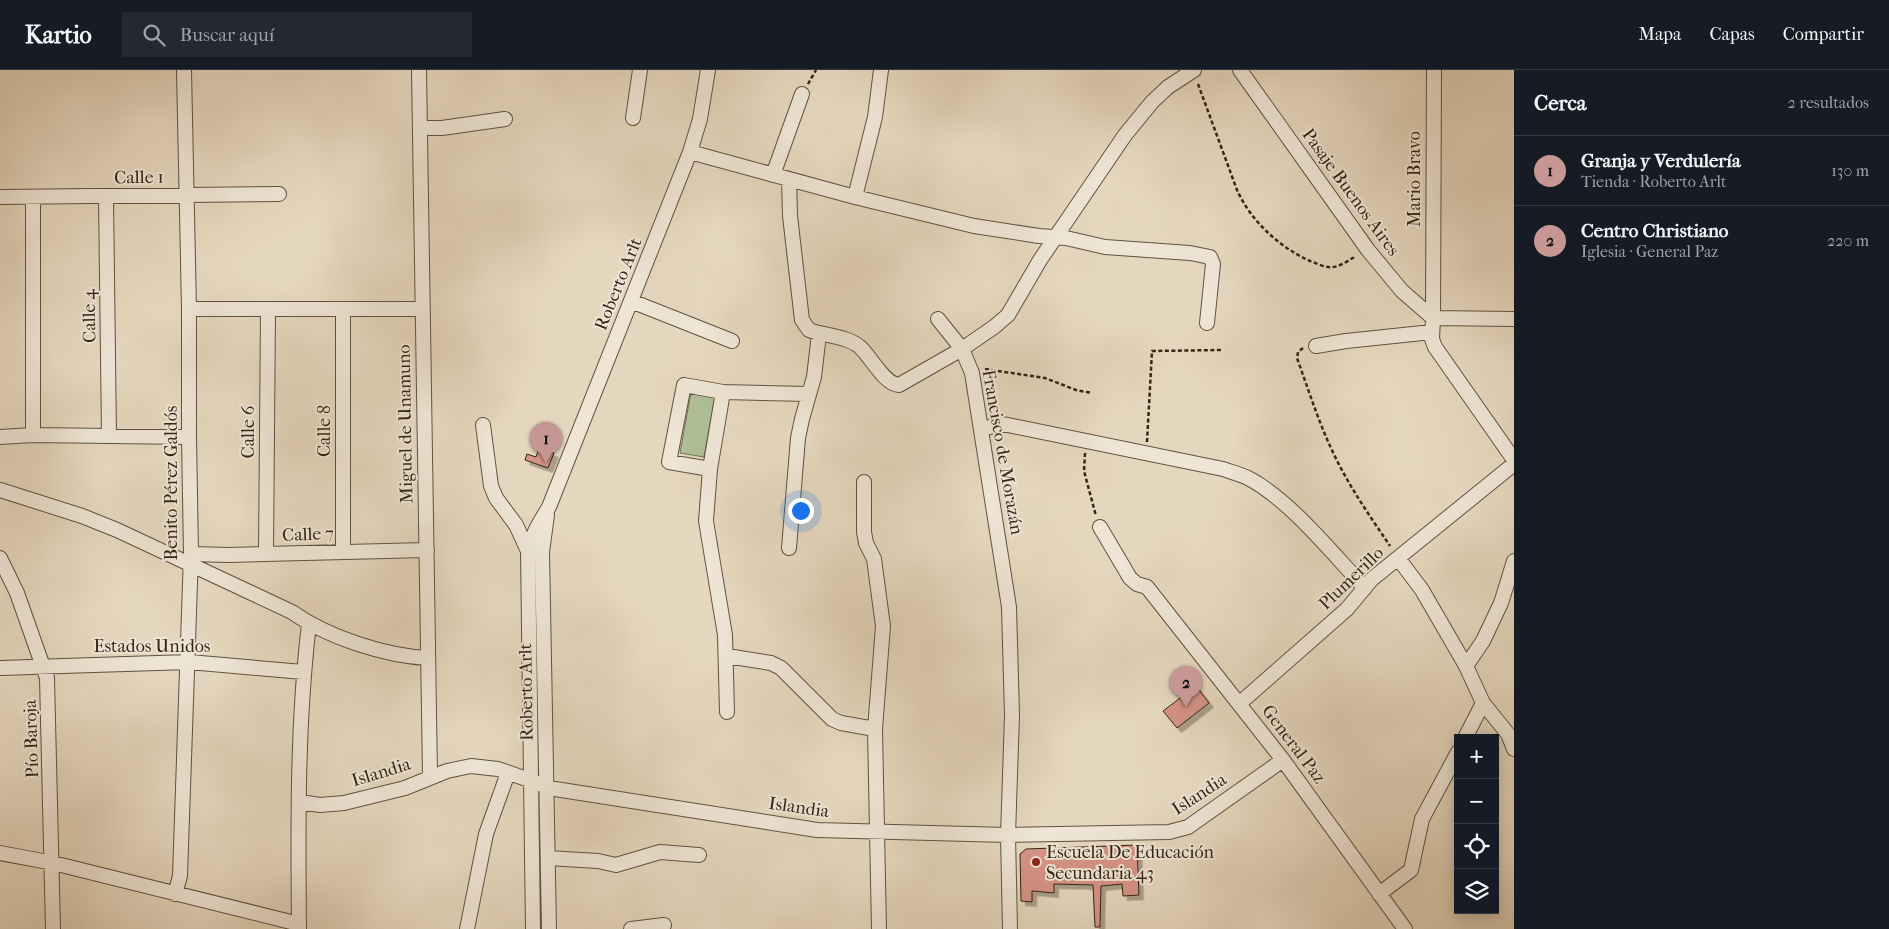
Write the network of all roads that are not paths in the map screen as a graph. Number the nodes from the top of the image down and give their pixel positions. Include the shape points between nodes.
1 (184, 70) edge
2 (419, 70) edge
3 (640, 70) edge
4 (708, 70) edge
5 (881, 70) edge
6 (1240, 70) edge
7 (1434, 70) edge
8 (1193, 71) edge
9 (802, 94) dead end
10 (633, 118) dead end
11 (505, 119) dead end
12 (420, 128) junction
13 (690, 152) junction
14 (773, 175) junction
15 (789, 179) junction
16 (279, 194) dead end
17 (188, 195) junction
18 (0, 197) edge
19 (32, 197) junction
20 (106, 197) junction
21 (855, 197) junction
22 (1056, 237) junction
23 (631, 301) junction
24 (190, 309) junction
25 (343, 309) junction
26 (422, 309) junction
27 (268, 310) junction
28 (938, 319) dead end
29 (1514, 319) edge
30 (1207, 323) dead end
31 (1432, 325) junction
32 (819, 334) junction
33 (732, 341) dead end
34 (1316, 346) road end
35 (962, 349) junction
36 (723, 392) junction
37 (808, 394) junction
38 (483, 425) dead end
39 (981, 429) junction
40 (34, 436) junction
41 (109, 436) junction
42 (0, 437) edge
43 (189, 437) junction
44 (1514, 460) edge
45 (1514, 464) edge
46 (710, 470) junction
47 (864, 482) dead end
48 (0, 490) edge
49 (549, 507) junction
50 (1100, 527) road end
51 (789, 548) dead end
52 (426, 550) junction
53 (528, 551) junction
54 (343, 552) junction
55 (266, 554) junction
56 (0, 558) edge
57 (1398, 558) junction
58 (191, 560) junction
59 (1514, 561) edge
60 (1365, 588) junction
61 (309, 624) junction
62 (727, 656) junction
63 (428, 658) junction
64 (189, 662) junction
65 (44, 665) junction
66 (1466, 666) junction
67 (0, 668) edge
68 (303, 672) junction
69 (1240, 703) junction
70 (1483, 703) junction
71 (727, 712) dead end
72 (875, 729) junction
73 (1511, 733) edge
74 (1467, 734) edge
75 (1514, 748) edge
76 (1283, 760) junction
77 (1454, 760) edge
78 (508, 773) junction
79 (430, 776) junction
80 (532, 781) junction
81 (547, 787) junction
82 (300, 802) junction
83 (877, 832) junction
84 (1008, 835) junction
85 (0, 852) edge
86 (699, 855) dead end
87 (548, 858) junction
88 (53, 863) junction
89 (176, 894) junction
90 (1379, 894) junction
91 (664, 925) dead end
92 (299, 926) edge
93 (53, 929) edge
94 (467, 929) edge
95 (533, 929) edge
96 (549, 929) edge
97 (631, 929) edge
98 (879, 929) edge
99 (1010, 929) edge
100 (1404, 929) edge

1 - 17 street, Benito Pérez Galdós
2 - 12 street, Miguel de Unamuno
3 - 10 street
4 - 13 street, Roberto Arlt via 700,119
5 - 21 street via 875,117
6 - 31 street, Pasaje Buenos Aires via 1368,250
7 - 31 street, Mario Bravo
8 - 22 street via 1168,88 1141,116 1105,162
9 - 14 street
11 - 12 street
12 - 26 street, Miguel de Unamuno
13 - 14 street
13 - 23 street, Roberto Arlt
14 - 15 street
15 - 21 street
15 - 32 street via 802,320 809,330
16 - 17 street, Calle 1
17 - 20 street, Calle 1
17 - 24 street, Benito Pérez Galdós
18 - 19 street, Calle 1
19 - 20 street, Calle 1
19 - 40 street
20 - 41 street, Calle 4
21 - 22 street via 974,226
22 - 30 street via 1105,247 1210,257 1213,264
22 - 35 street via 1008,315
23 - 33 street
23 - 49 street, Roberto Arlt
24 - 27 street
24 - 43 street, Benito Pérez Galdós
25 - 26 street
25 - 27 street
25 - 54 street, Calle 8
26 - 52 street, Miguel de Unamuno
27 - 55 street, Calle 6
28 - 35 street, Francisco de Morazán
29 - 31 street
31 - 34 street
31 - 44 street via 1435,347
32 - 35 street via 853,342 895,385 905,383
32 - 37 street via 814,377
35 - 39 street, Francisco de Morazán via 971,369
36 - 37 street
36 - 46 street
36 - 46 street via 684,385 669,462
37 - 51 street via 798,438
38 - 53 street via 491,486
39 - 60 street via 1003,424 1223,469 1248,478 1299,518
39 - 84 street, Francisco de Morazán via 1009,606 1012,715
40 - 41 street
40 - 42 street
41 - 43 street
43 - 58 street, Benito Pérez Galdós
45 - 57 street, Plumerillo
46 - 62 street via 706,522
47 - 72 street via 864,532 874,559 884,626
48 - 58 street via 82,516
49 - 53 street, Roberto Arlt via 532,536
49 - 81 street, Roberto Arlt via 542,552
50 - 69 street, General Paz via 1130,578 1147,587
52 - 54 street, Calle 7
52 - 63 street, Miguel de Unamuno
53 - 80 street, Roberto Arlt
54 - 55 street, Calle 7
55 - 58 street, Calle 7
56 - 65 street, Pío Baroja
57 - 60 street, Plumerillo
57 - 66 street via 1422,590
58 - 61 street
58 - 64 street, Benito Pérez Galdós
59 - 66 street via 1501,603 1483,641
60 - 69 street, Plumerillo via 1347,609
61 - 63 street via 393,655
61 - 68 street
62 - 71 street
62 - 72 street via 771,663 788,673 832,719 840,724
63 - 79 street, Miguel de Unamuno
64 - 65 street, Estados Unidos
64 - 68 street, Estados Unidos
64 - 89 street, Benito Pérez Galdós via 180,876
65 - 67 street, Estados Unidos
65 - 88 street, Pío Baroja via 48,687
66 - 70 street
68 - 82 street
69 - 76 street, General Paz
70 - 73 street
70 - 74 street
72 - 83 street
73 - 75 street
76 - 84 street, Islandia via 1188,827 1176,831
76 - 90 street, General Paz
77 - 90 street via 1422,820 1411,870
78 - 79 street, Islandia via 471,766
78 - 80 street, Islandia
78 - 94 street via 486,834
79 - 82 street, Islandia via 405,788 344,802 320,805
80 - 81 street, Islandia
80 - 95 street
81 - 83 street, Islandia via 817,830
81 - 87 street
82 - 92 street
83 - 84 street, Islandia
83 - 98 street
84 - 99 street, Francisco de Morazán
85 - 88 street
86 - 87 street via 660,852 616,865
87 - 96 street
88 - 89 street
88 - 93 street, Pío Baroja
89 - 92 street
90 - 100 street, General Paz
91 - 97 street

